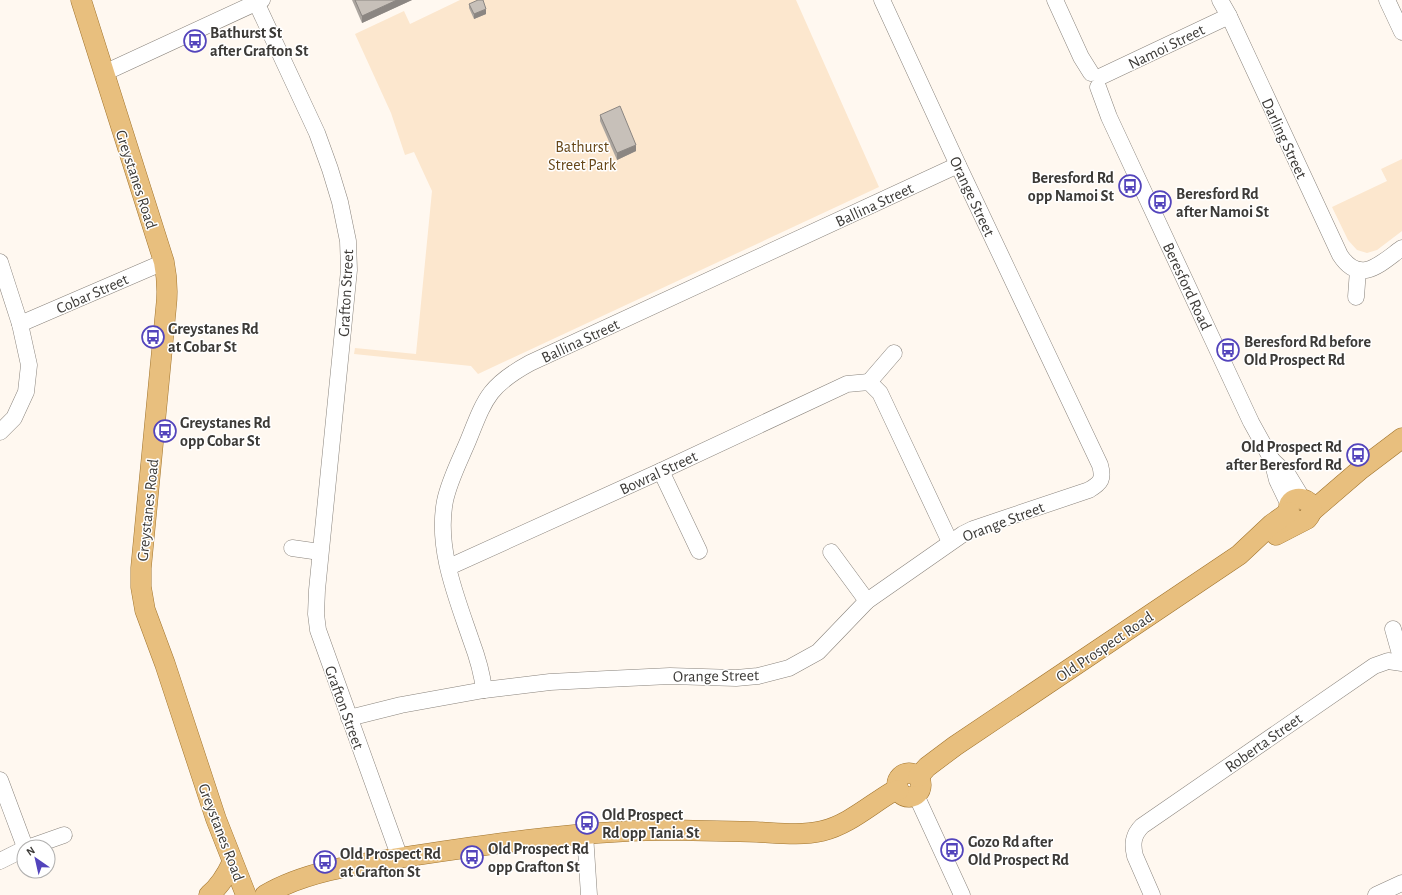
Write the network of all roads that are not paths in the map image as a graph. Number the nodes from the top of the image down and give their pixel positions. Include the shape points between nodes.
1 (81, 0) edge
2 (882, 0) edge
3 (1055, 0) edge
4 (1220, 0) edge
5 (1387, 0) edge
6 (259, 1) edge
7 (1229, 16) junction
8 (1402, 32) edge
9 (104, 73) junction
10 (1097, 79) junction
11 (958, 165) junction
12 (1402, 248) edge
13 (0, 262) edge
14 (164, 262) junction
15 (1358, 270) junction
16 (1356, 297) dead end
17 (20, 324) junction
18 (894, 352) dead end
19 (869, 382) junction
20 (0, 432) edge
21 (1402, 438) edge
22 (661, 471) junction
23 (1299, 508) junction
24 (950, 542) junction
25 (292, 548) dead end
26 (699, 550) dead end
27 (320, 552) junction
28 (831, 552) dead end
29 (449, 567) junction
30 (867, 601) junction
31 (1393, 630) dead end
32 (1402, 662) edge
33 (484, 690) junction
34 (348, 718) junction
35 (0, 780) edge
36 (911, 787) junction
37 (585, 834) junction
38 (64, 835) dead end
39 (21, 839) edge
40 (53, 839) edge
41 (16, 852) edge
42 (400, 858) junction
43 (0, 861) edge
44 (232, 863) junction
45 (1402, 883) edge
46 (209, 895) edge
47 (246, 895) edge
48 (265, 895) edge
49 (589, 895) edge
50 (962, 895) edge
51 (1152, 895) edge
52 (1376, 895) edge

1 - 9 main road, Greystanes Road
2 - 11 street, Orange Street
3 - 10 street, Beresford Road via 1081,57
4 - 7 street, Darling Street
5 - 8 street
6 - 9 street
6 - 27 street, Grafton Street via 328,162 348,240 349,270
7 - 10 street, Namoi Street
7 - 15 street, Darling Street via 1340,255 1348,265
9 - 14 main road, Greystanes Road
10 - 23 street, Beresford Road via 1110,117 1251,422 1272,460 1277,480
11 - 24 street, Orange Street via 1100,465 1104,481 1088,490 973,529
11 - 29 street, Ballina Street via 530,363 500,382 481,408 447,493 443,529
12 - 15 street via 1373,269
13 - 17 street
14 - 17 street, Cobar Street
14 - 44 main road, Greystanes Road via 167,301 141,587 145,610
15 - 16 street
17 - 20 street via 29,365 26,392 14,418
18 - 19 street
19 - 22 street, Bowral Street via 847,384
19 - 24 street via 880,393
21 - 23 main road, Old Prospect Road via 1361,469
22 - 26 street
22 - 29 street, Bowral Street
23 - 36 main road, Old Prospect Road via 1272,524 1239,555 955,746 927,767
24 - 30 street, Orange Street
25 - 27 street
27 - 34 street, Grafton Street via 316,614 318,630
28 - 30 street
29 - 33 street, Ballina Street via 482,673
30 - 33 street, Orange Street via 818,652 789,668 758,676 607,679 550,682
31 - 32 street, Roberta Street
32 - 51 street, Roberta Street via 1388,661 1374,666 1142,826 1129,838 1134,856
33 - 34 street, Orange Street via 401,705
34 - 42 street, Grafton Street
35 - 39 street
36 - 37 main road, Old Prospect Road via 886,795 843,823 815,832 793,834 675,830
36 - 50 street
37 - 42 main road, Old Prospect Road via 488,844
37 - 49 street
38 - 40 street
41 - 43 street
42 - 48 main road, Old Prospect Road via 308,877
44 - 46 main road via 218,887
44 - 47 main road, Greystanes Road
45 - 52 street

